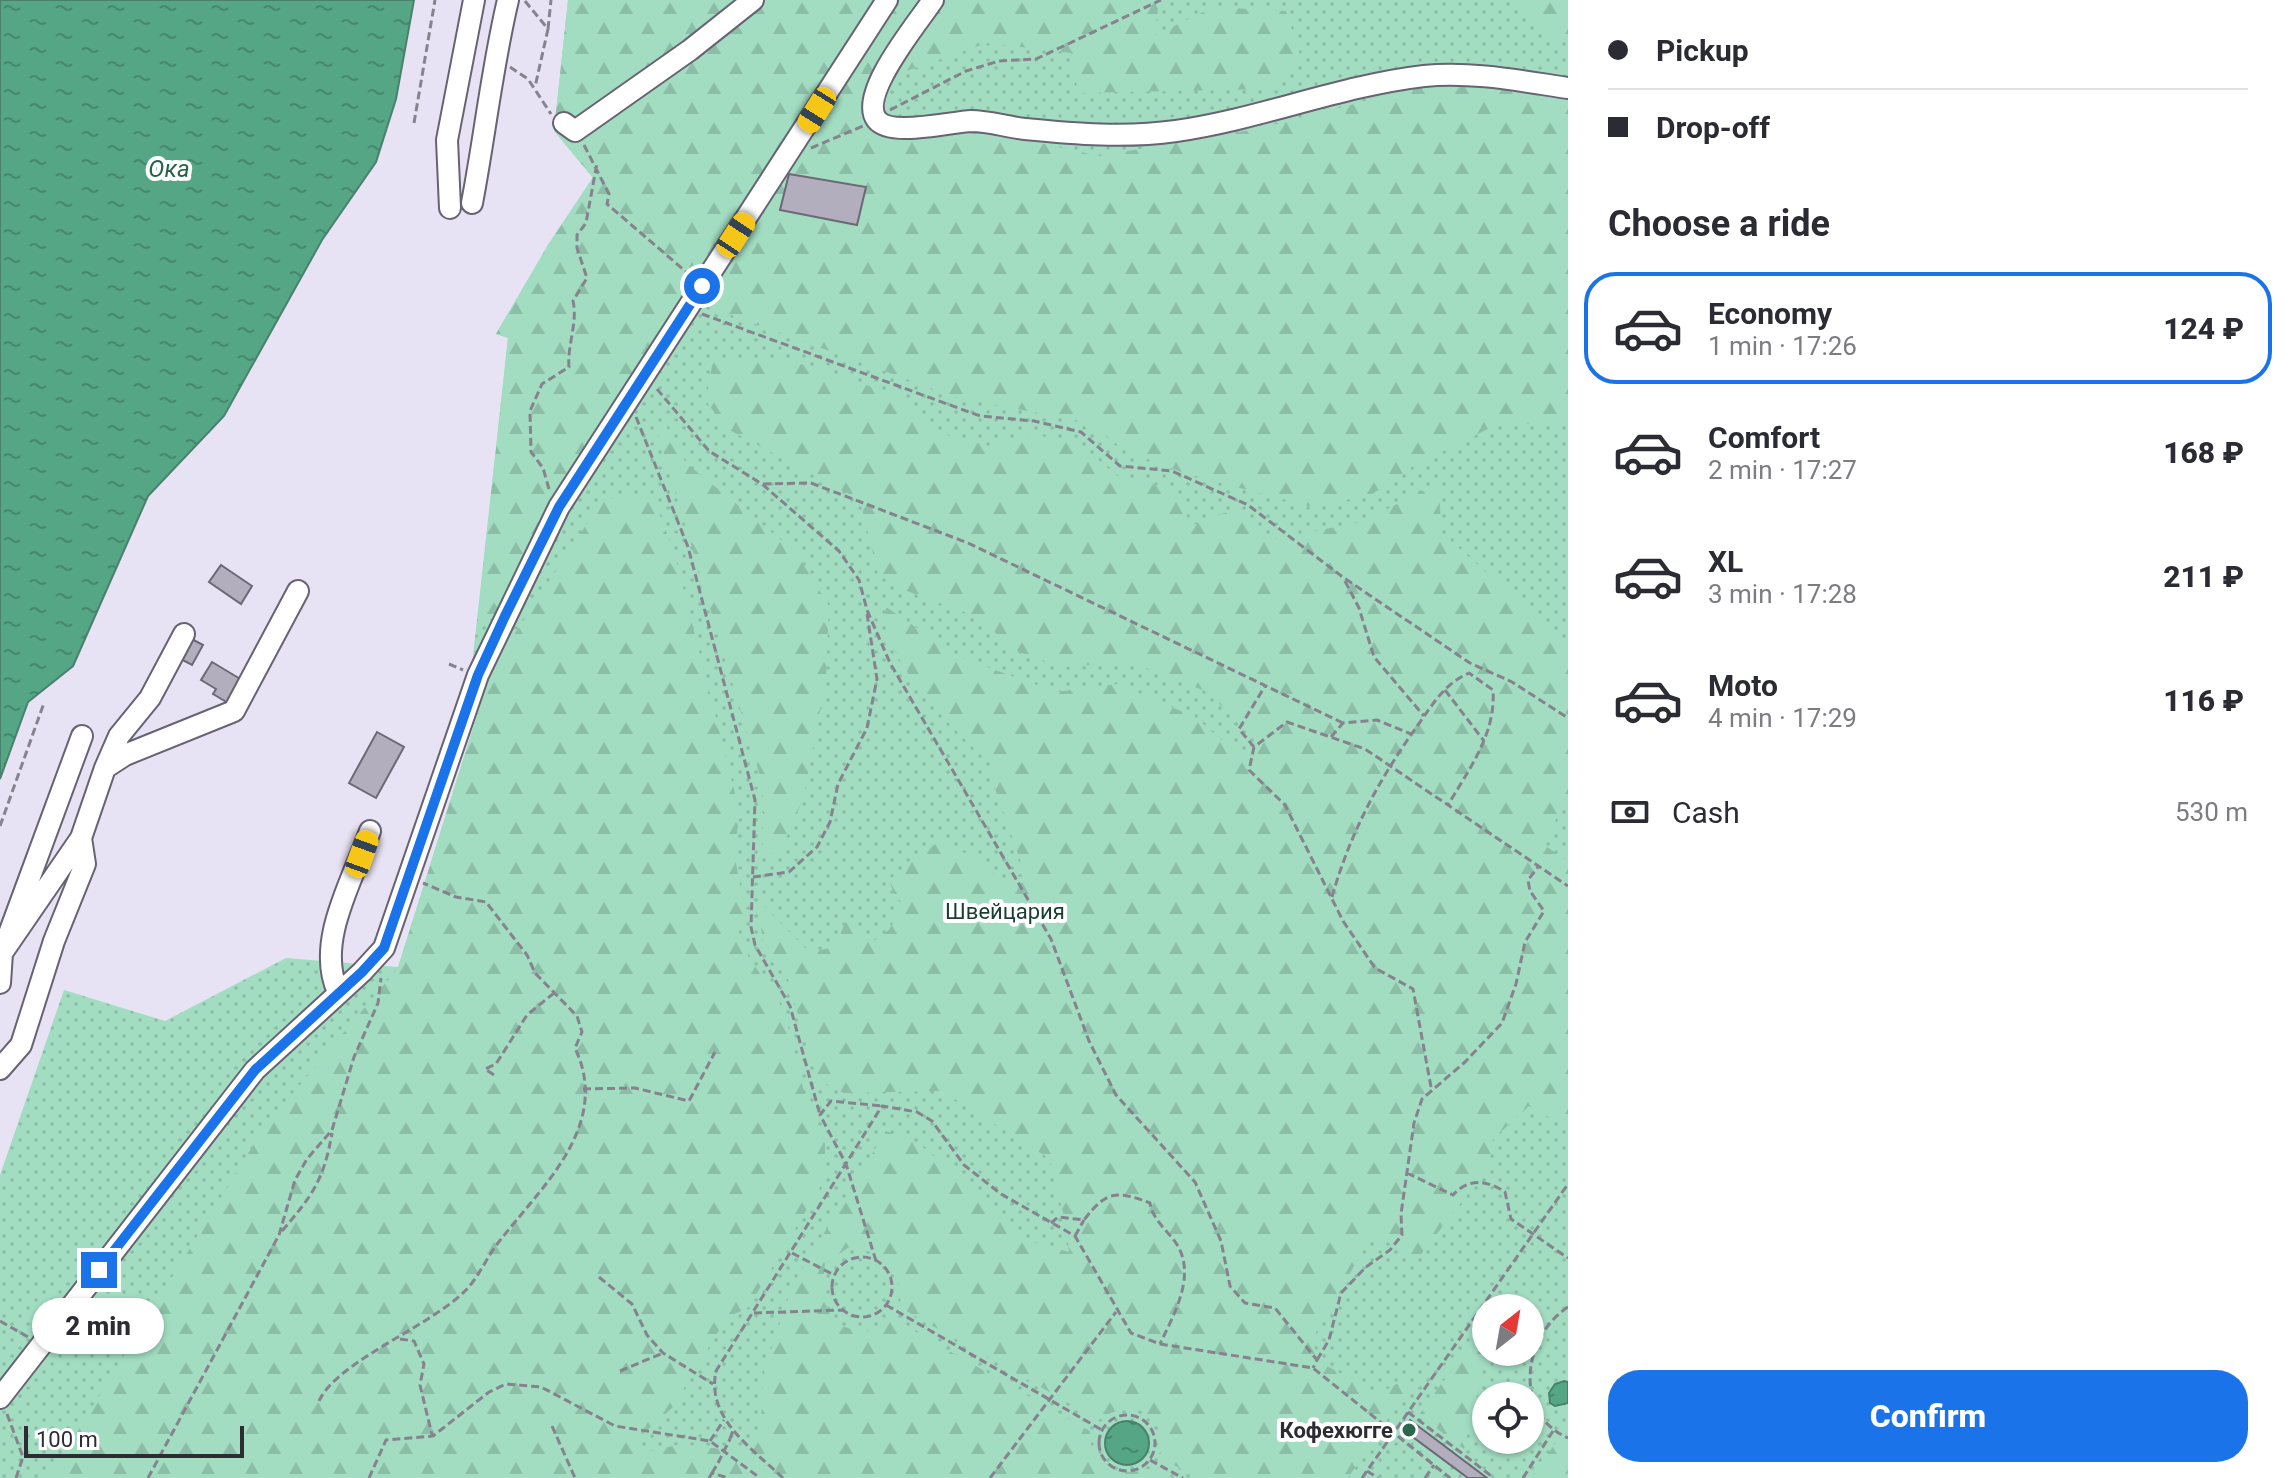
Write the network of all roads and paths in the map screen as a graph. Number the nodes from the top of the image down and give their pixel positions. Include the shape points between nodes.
1 (435, 0) edge
2 (474, 0) edge
3 (508, 0) edge
4 (524, 0) edge
5 (551, 0) edge
6 (753, 0) edge
7 (887, 0) edge
8 (933, 0) edge
9 (1161, 0) edge
10 (548, 29) junction
11 (494, 57) junction
12 (535, 87) junction
13 (1568, 88) edge
14 (877, 120) junction
15 (414, 123) dead end
16 (570, 127) junction
17 (786, 159) junction
18 (597, 163) junction
19 (472, 203) dead end
20 (450, 208) dead end
21 (702, 286) junction
22 (687, 309) junction
23 (645, 375) junction
24 (629, 398) junction
25 (762, 484) junction
26 (559, 507) junction
27 (1344, 578) junction
28 (298, 591) dead end
29 (867, 610) junction
30 (184, 634) dead end
31 (449, 664) dead end
32 (469, 672) dead end
33 (1265, 686) junction
34 (1444, 689) junction
35 (44, 703) dead end
36 (1424, 716) junction
37 (1568, 718) edge
38 (1343, 723) junction
39 (1411, 734) junction
40 (82, 736) dead end
41 (1331, 737) junction
42 (1484, 741) junction
43 (1254, 747) junction
44 (1389, 765) junction
45 (105, 768) junction
46 (1448, 805) junction
47 (0, 826) edge
48 (370, 831) dead end
49 (81, 838) junction
50 (1539, 866) junction
51 (409, 877) junction
52 (753, 877) junction
53 (1568, 886) edge
54 (1331, 898) junction
55 (1, 955) edge
56 (381, 975) dead end
57 (0, 983) edge
58 (338, 992) junction
59 (554, 993) junction
60 (715, 1052) dead end
61 (0, 1069) edge
62 (494, 1075) dead end
63 (1431, 1087) junction
64 (583, 1089) junction
65 (882, 1106) junction
66 (820, 1115) junction
67 (332, 1130) junction
68 (846, 1164) junction
69 (1407, 1173) junction
70 (1568, 1184) edge
71 (1084, 1220) junction
72 (1051, 1223) junction
73 (279, 1235) junction
74 (1075, 1236) junction
75 (1532, 1236) junction
76 (792, 1253) junction
77 (1568, 1258) edge
78 (876, 1261) junction
79 (834, 1275) junction
80 (599, 1277) dead end
81 (886, 1305) junction
82 (1568, 1307) edge
83 (843, 1310) junction
84 (1117, 1311) junction
85 (754, 1313) junction
86 (0, 1321) edge
87 (400, 1339) junction
88 (1160, 1344) junction
89 (41, 1345) junction
90 (663, 1353) junction
91 (1317, 1360) junction
92 (1313, 1368) junction
93 (620, 1371) dead end
94 (713, 1384) junction
95 (0, 1398) edge
96 (1049, 1400) junction
97 (319, 1401) dead end
98 (1408, 1412) junction
99 (724, 1420) junction
100 (552, 1426) dead end
101 (733, 1430) junction
102 (1102, 1430) junction
103 (1553, 1431) junction
104 (1393, 1433) junction
105 (433, 1436) junction
106 (1568, 1438) edge
107 (710, 1441) junction
108 (1150, 1460) junction
109 (1434, 1465) junction
110 (1135, 1470) junction
111 (1367, 1471) junction
112 (712, 1473) junction
113 (16, 1478) edge
114 (148, 1478) edge
115 (369, 1478) edge
116 (575, 1478) edge
117 (709, 1478) edge
118 (728, 1478) edge
119 (760, 1478) edge
120 (783, 1478) edge
121 (990, 1478) edge
122 (1138, 1478) edge
123 (1183, 1478) edge
124 (1362, 1478) edge
125 (1378, 1478) edge
126 (1425, 1478) edge
127 (1450, 1478) edge
128 (1494, 1478) edge
129 (1523, 1478) edge

1 - 15 path
2 - 20 street via 447,140
3 - 11 street
4 - 10 path
5 - 10 path
6 - 16 street via 690,50
7 - 17 street
8 - 14 street via 879,81 872,98
9 - 14 path via 1036,59 999,61 944,80
10 - 12 path
11 - 12 path
11 - 19 street
12 - 16 path via 544,106
13 - 14 street via 1477,76 1425,76 1343,90 1260,116 1173,131 1092,135 974,121 902,129
14 - 17 path
16 - 18 path
17 - 21 street
18 - 21 path via 609,194 607,204
18 - 26 path via 586,223 577,235 587,278 573,301 569,367 542,384 530,411 531,452
21 - 22 street
22 - 23 street
22 - 27 path via 980,416 1081,432 1120,466 1172,471 1248,505
23 - 24 street
23 - 25 path via 709,451
24 - 26 street
24 - 52 path via 688,547 755,800
25 - 29 path via 839,551 859,580
25 - 33 path via 811,483 968,543
26 - 51 street via 478,675
27 - 36 path via 1374,657
27 - 37 path via 1470,663
28 - 45 street via 234,711
29 - 52 path via 877,679 867,728 838,784 830,822 817,847 789,872
29 - 91 path via 890,663 1051,939 1089,1041 1116,1095 1195,1182 1221,1241 1230,1286 1245,1303 1275,1308
30 - 45 street via 150,698 119,736
31 - 32 path
33 - 38 path
33 - 43 path via 1239,729
34 - 36 path
34 - 42 path
34 - 42 path via 1469,673 1493,690 1495,711
35 - 47 path
36 - 39 path
38 - 39 path via 1377,720
38 - 41 path
39 - 44 path
40 - 55 street
41 - 43 path via 1287,722
41 - 44 path
42 - 46 path
43 - 54 path via 1249,770 1285,805
44 - 46 path
44 - 54 path via 1345,852
45 - 49 street
46 - 50 path
48 - 58 street via 329,946 330,974
49 - 55 street
49 - 61 street via 85,864 21,1045
50 - 53 path
50 - 63 path via 1528,880 1544,911 1525,942 1502,1023 1465,1062
51 - 58 street via 384,948
51 - 59 path via 456,897 486,902
52 - 66 path via 755,945 790,1006
54 - 63 path via 1375,968 1413,989
55 - 57 street
56 - 67 path via 378,1003 354,1057
58 - 89 street via 255,1070
59 - 62 path via 527,1015 496,1064 485,1069
59 - 64 path via 577,1016 582,1032 575,1048 583,1063
60 - 64 path via 689,1101 635,1088
63 - 69 path via 1417,1112
64 - 87 path via 583,1121 546,1187 496,1244 467,1289
65 - 66 path via 831,1101
65 - 68 path
65 - 72 path via 917,1112 932,1121 964,1165
66 - 68 path
67 - 73 path via 295,1180
67 - 73 path via 316,1192
68 - 76 path
68 - 78 path
69 - 75 path via 1453,1195 1472,1182 1493,1184 1505,1192 1511,1219
69 - 91 path via 1402,1235 1347,1284
70 - 75 path
71 - 72 path via 1058,1217
71 - 74 path
71 - 88 path via 1108,1195 1130,1195 1150,1203 1180,1247 1187,1270 1178,1307
72 - 74 path
73 - 114 path
74 - 84 path
75 - 77 path
75 - 98 path
76 - 79 path
76 - 85 path
78 - 79 path via 856,1258
78 - 81 path via 892,1285
79 - 83 path via 832,1294
80 - 90 path via 632,1304
81 - 83 path via 870,1316
81 - 96 path
82 - 103 path via 1539,1340 1530,1376 1530,1398
83 - 85 path
84 - 88 path via 1131,1333
84 - 96 path
85 - 94 path
86 - 89 path
87 - 97 path via 360,1360 325,1387
87 - 105 path via 414,1341 424,1364 420,1385
88 - 92 path
89 - 95 street
90 - 93 path
90 - 94 path
91 - 92 path
92 - 104 path
94 - 99 path
95 - 113 path via 23,1457
96 - 102 path
96 - 121 path
98 - 104 path
98 - 128 path
99 - 101 path
99 - 107 path
100 - 116 path
101 - 112 path, bridge
101 - 120 path
102 - 108 path via 1116,1417 1142,1419 1155,1442
102 - 110 path via 1102,1457 1116,1469
103 - 106 path
103 - 129 path
104 - 109 path
104 - 111 path
105 - 107 path via 506,1384 541,1387 615,1426
105 - 115 path via 386,1440
107 - 119 path
108 - 110 path
108 - 123 path
109 - 126 path
109 - 127 path
110 - 122 path
111 - 124 path
111 - 125 path
112 - 117 path
112 - 118 path

